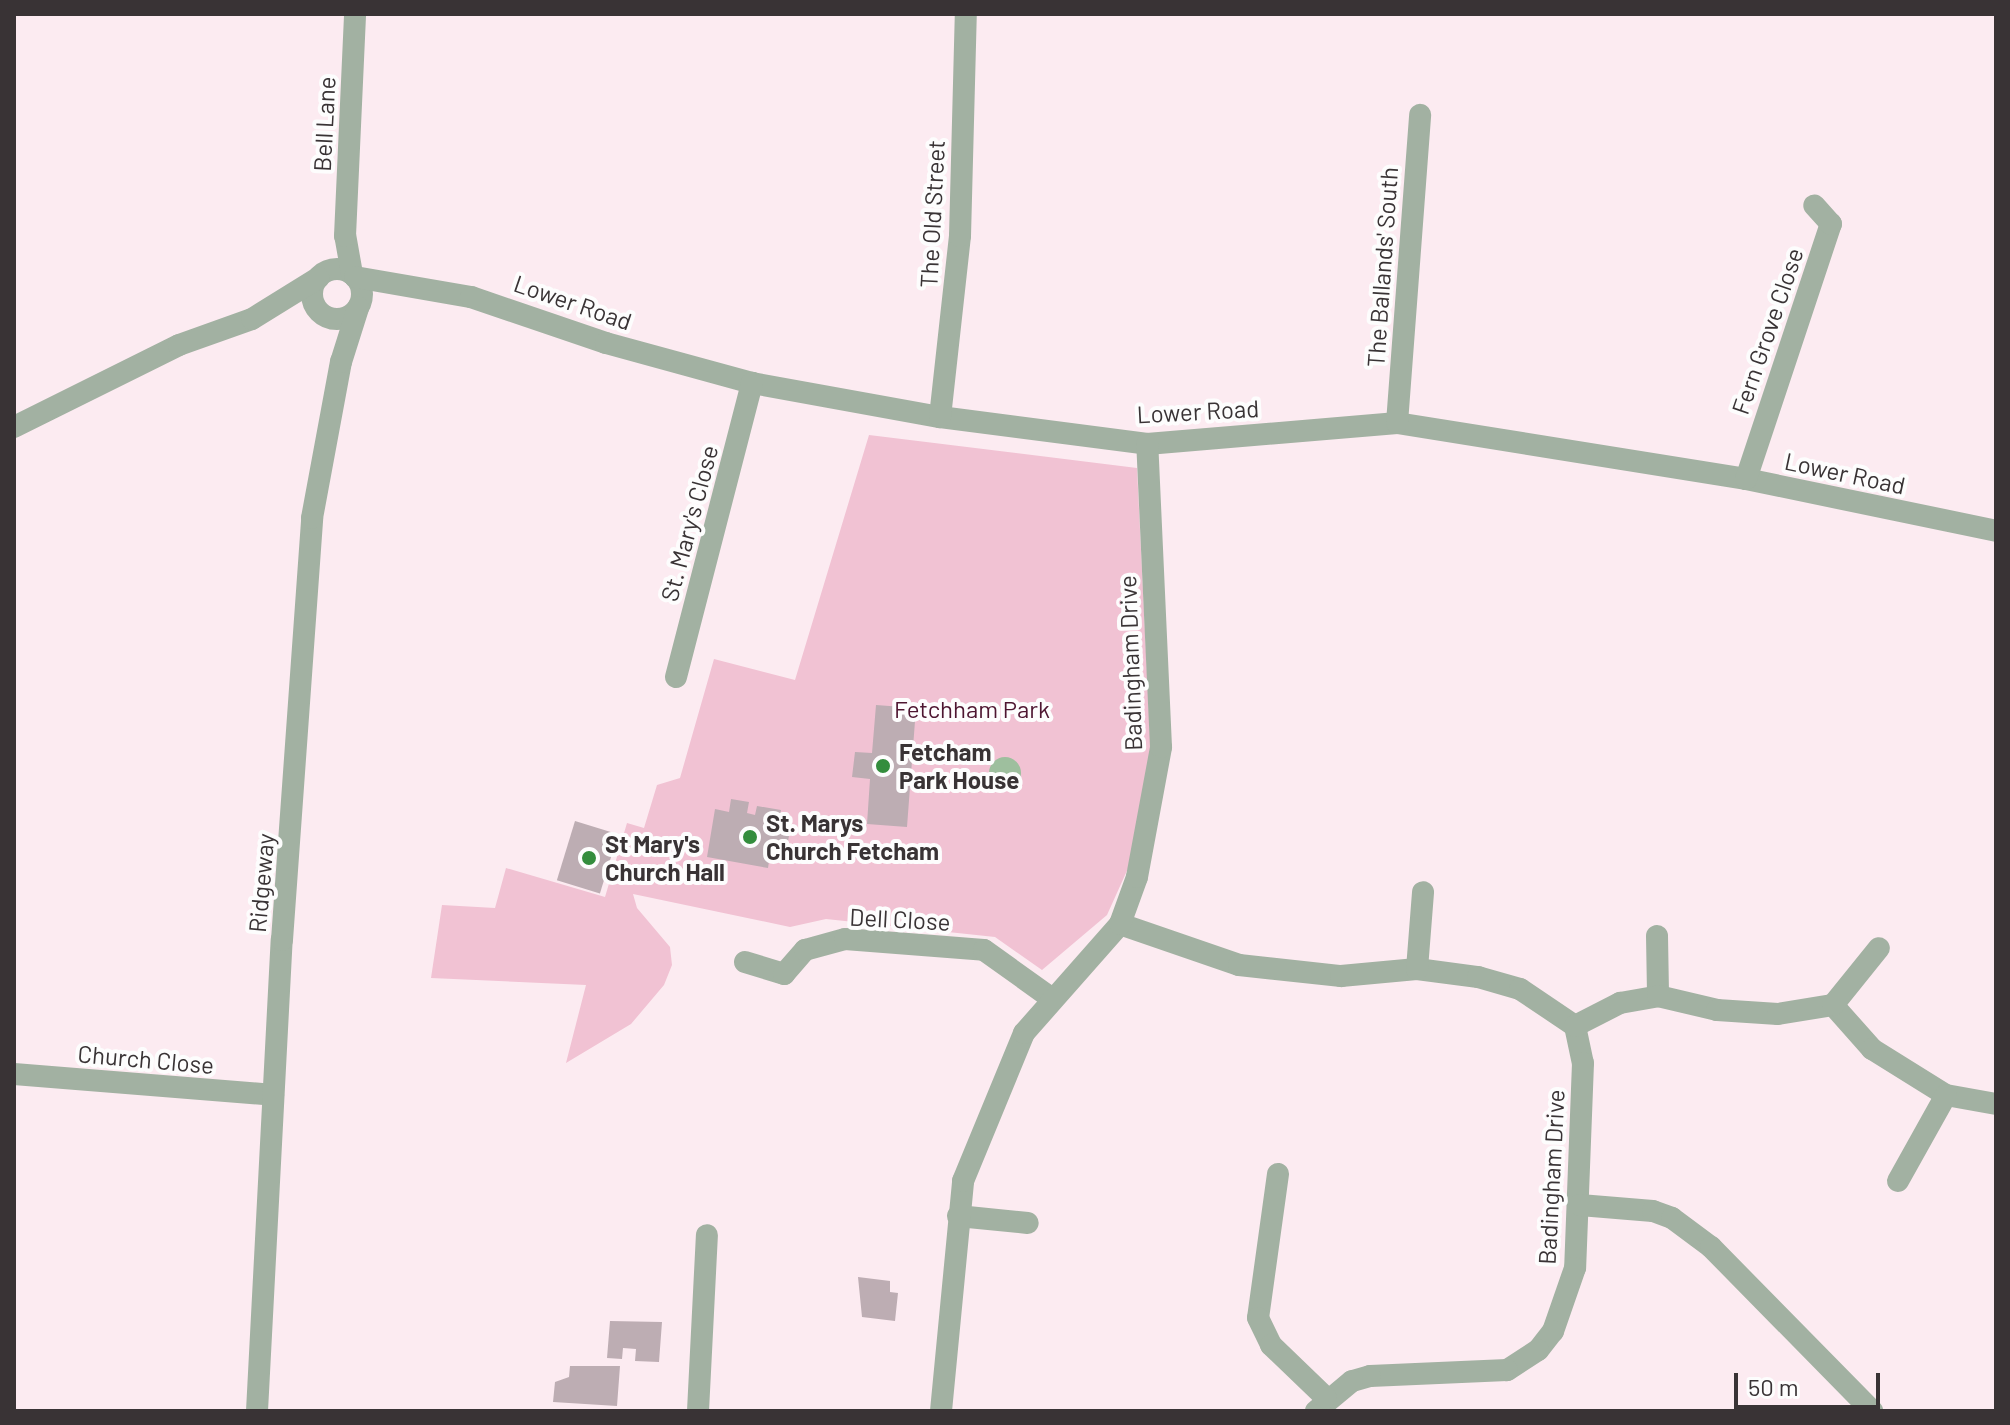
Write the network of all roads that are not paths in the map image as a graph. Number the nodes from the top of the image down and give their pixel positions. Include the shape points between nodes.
1 (355, 14) edge
2 (966, 14) edge
3 (1420, 115) dead end
4 (1814, 205) dead end
5 (345, 236) junction
6 (321, 275) junction
7 (354, 276) junction
8 (411, 285) junction
9 (359, 306) junction
10 (323, 316) junction
11 (252, 319) junction
12 (341, 362) junction
13 (752, 383) junction
14 (940, 417) junction
15 (1397, 423) junction
16 (14, 427) edge
17 (1147, 444) junction
18 (1746, 479) junction
19 (1996, 531) edge
20 (676, 677) dead end
21 (1423, 892) dead end
22 (1120, 924) junction
23 (1657, 936) dead end
24 (1879, 948) dead end
25 (745, 962) dead end
26 (1417, 969) junction
27 (1658, 996) junction
28 (1051, 998) junction
29 (1833, 1005) junction
30 (1575, 1026) junction
31 (14, 1074) edge
32 (273, 1095) junction
33 (1946, 1095) junction
34 (1996, 1104) edge
35 (1278, 1174) dead end
36 (1898, 1181) dead end
37 (1580, 1205) junction
38 (958, 1216) junction
39 (1028, 1223) dead end
40 (707, 1235) dead end
41 (1321, 1404) edge
42 (257, 1411) edge
43 (698, 1411) edge
44 (941, 1411) edge
45 (1872, 1411) edge

1 - 5 street, Bell Lane
2 - 14 street, The Old Street via 960,236
3 - 15 street, The Ballands' South
4 - 18 street, Fern Grove Close via 1831,224
5 - 6 street, Bell Lane
5 - 7 street, Bell Lane
6 - 7 street, Lower Road via 339,269
6 - 10 street via 312,301
6 - 11 street
7 - 8 street, Lower Road
7 - 9 street via 362,290
8 - 9 street
8 - 13 street, Lower Road via 510,308 606,343
9 - 10 street via 340,320
9 - 12 street, Ridgeway
10 - 11 street via 292,312
10 - 12 street
11 - 16 street via 179,345
12 - 32 street, Ridgeway via 312,518
13 - 14 street, Lower Road
13 - 20 street, St. Mary's Close
14 - 17 street, Lower Road
15 - 17 street, Lower Road
15 - 18 street, Lower Road
17 - 22 street, Badingham Drive via 1161,747 1137,877
18 - 19 street, Lower Road
21 - 26 street
22 - 26 street via 1239,965 1341,976
22 - 28 street, Badingham Drive
23 - 27 street
24 - 29 street
25 - 28 street, Dell Close via 784,974 805,950 845,939 984,950
26 - 30 street via 1520,989
27 - 29 street via 1717,1010 1778,1014
27 - 30 street via 1620,1003
28 - 38 street, Badingham Drive via 1024,1033 1007,1069 963,1181
29 - 33 street via 1872,1049
30 - 37 street, Badingham Drive via 1583,1063
31 - 32 street, Church Close
32 - 42 street, Ridgeway
33 - 34 street
33 - 36 street
35 - 41 street via 1258,1318 1271,1345
37 - 41 street, Badingham Drive via 1575,1268 1553,1331 1538,1350 1507,1370 1370,1376
37 - 45 street via 1653,1211 1672,1218 1711,1247
38 - 39 street
38 - 44 street, Badingham Drive
40 - 43 street

